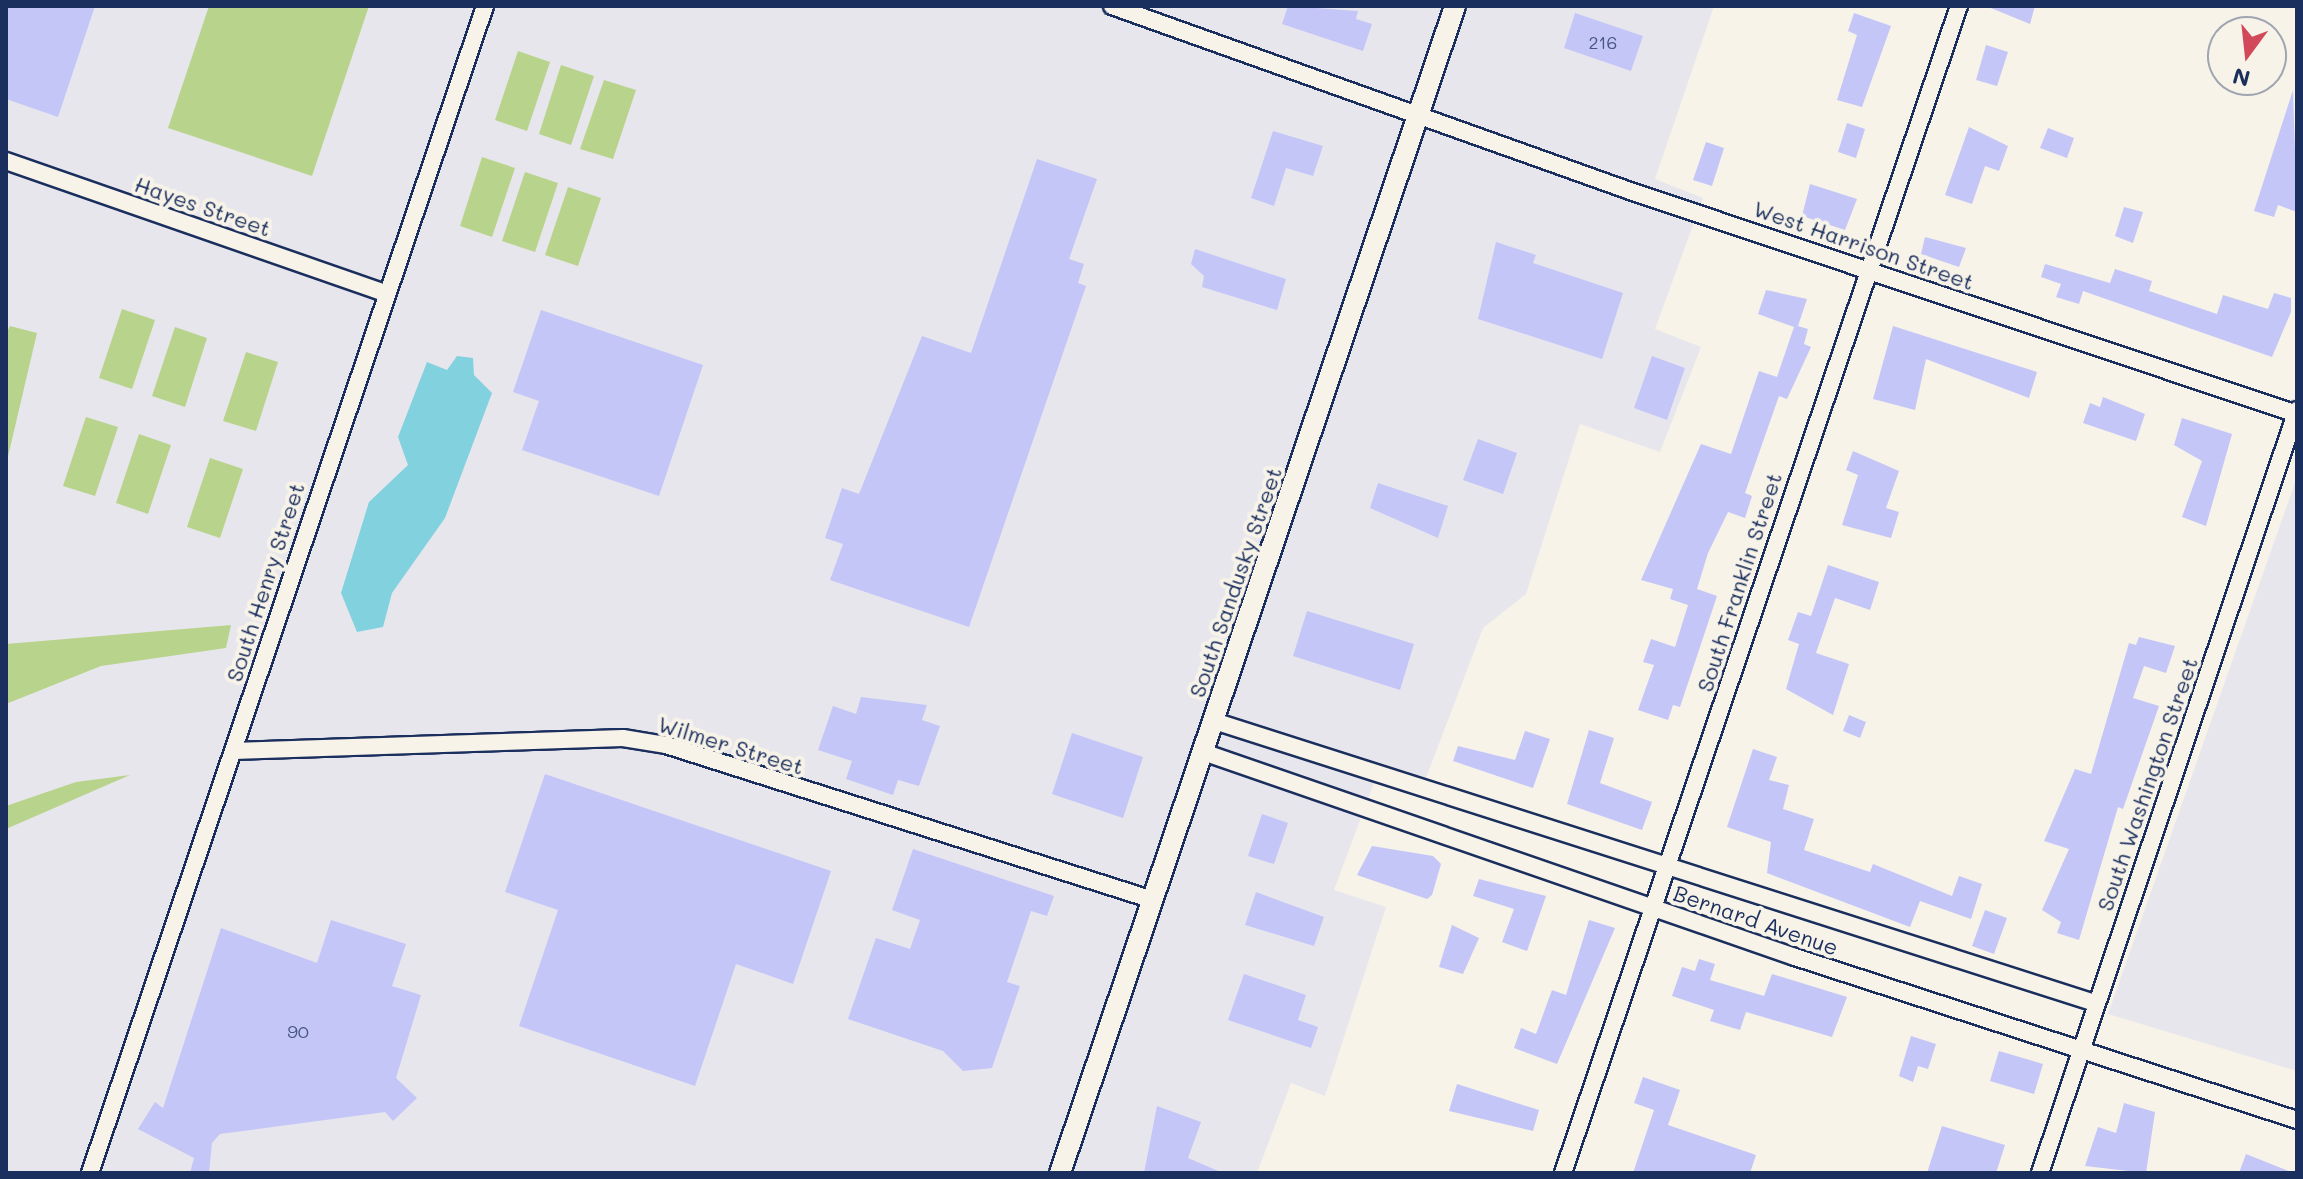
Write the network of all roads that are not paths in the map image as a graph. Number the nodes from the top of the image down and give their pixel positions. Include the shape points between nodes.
1 (485, 6) edge
2 (1112, 6) edge
3 (1455, 6) edge
4 (1959, 6) edge
5 (1420, 113) junction
6 (6, 161) edge
7 (1869, 270) junction
8 (386, 293) junction
9 (2297, 413) edge
10 (1214, 721) junction
11 (233, 751) junction
12 (1203, 752) junction
13 (1667, 865) junction
14 (1153, 900) junction
15 (1652, 907) junction
16 (2095, 1003) junction
17 (2080, 1051) junction
18 (2297, 1120) edge
19 (90, 1173) edge
20 (1060, 1173) edge
21 (1563, 1173) edge
22 (2040, 1173) edge

1 - 8 street, South Henry Street
2 - 5 street, West Harrison Street
3 - 5 street, South Sandusky Street
4 - 7 street, South Franklin Street
5 - 7 street, West Harrison Street
5 - 10 street, South Sandusky Street
6 - 8 street, Hayes Street
7 - 9 street, West Harrison Street
7 - 13 street, South Franklin Street
8 - 11 street, South Henry Street
9 - 16 street, South Washington Street
10 - 12 street, South Sandusky Street
10 - 13 street, Bernard Avenue
11 - 14 street, Wilmer Street via 623,738
11 - 19 street, South Henry Street
12 - 14 street, South Sandusky Street
12 - 15 street, Bernard Avenue
13 - 15 street, South Franklin Street
13 - 16 street, Bernard Avenue
14 - 20 street, South Sandusky Street
15 - 17 street, Bernard Avenue
15 - 21 street, South Franklin Street
16 - 17 street, South Washington Street
17 - 18 street, Bernard Avenue
17 - 22 street, South Washington Street

